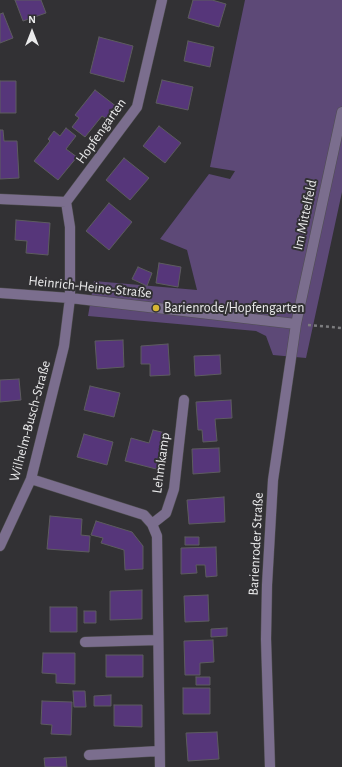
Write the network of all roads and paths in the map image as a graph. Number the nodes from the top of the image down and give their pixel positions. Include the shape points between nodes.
1 (162, 0) edge
2 (342, 112) edge
3 (0, 199) edge
4 (66, 202) junction
5 (0, 292) edge
6 (70, 298) junction
7 (296, 324) junction
8 (342, 328) edge
9 (184, 400) dead end
10 (31, 479) junction
11 (152, 524) junction
12 (0, 546) edge
13 (158, 640) junction
14 (85, 642) dead end
15 (159, 751) junction
16 (89, 755) dead end
17 (160, 767) edge
18 (270, 767) edge

1 - 4 street, Hopfengarten via 137,107
2 - 7 street, Im Mittelfeld
3 - 4 street
4 - 6 street via 70,227
5 - 6 street, Heinrich-Heine-Straße
6 - 7 street, Heinrich-Heine-Straße
6 - 10 street, Wilhelm-Busch-Straße via 64,346
7 - 8 path
7 - 18 street, Barienroder Straße via 279,429 270,533 266,639
9 - 11 street, Lehmkamp via 174,489 166,513
10 - 11 street via 144,515
10 - 12 street, Wilhelm-Busch-Straße
11 - 13 street via 157,536
13 - 14 street
13 - 15 street
15 - 16 street
15 - 17 street

